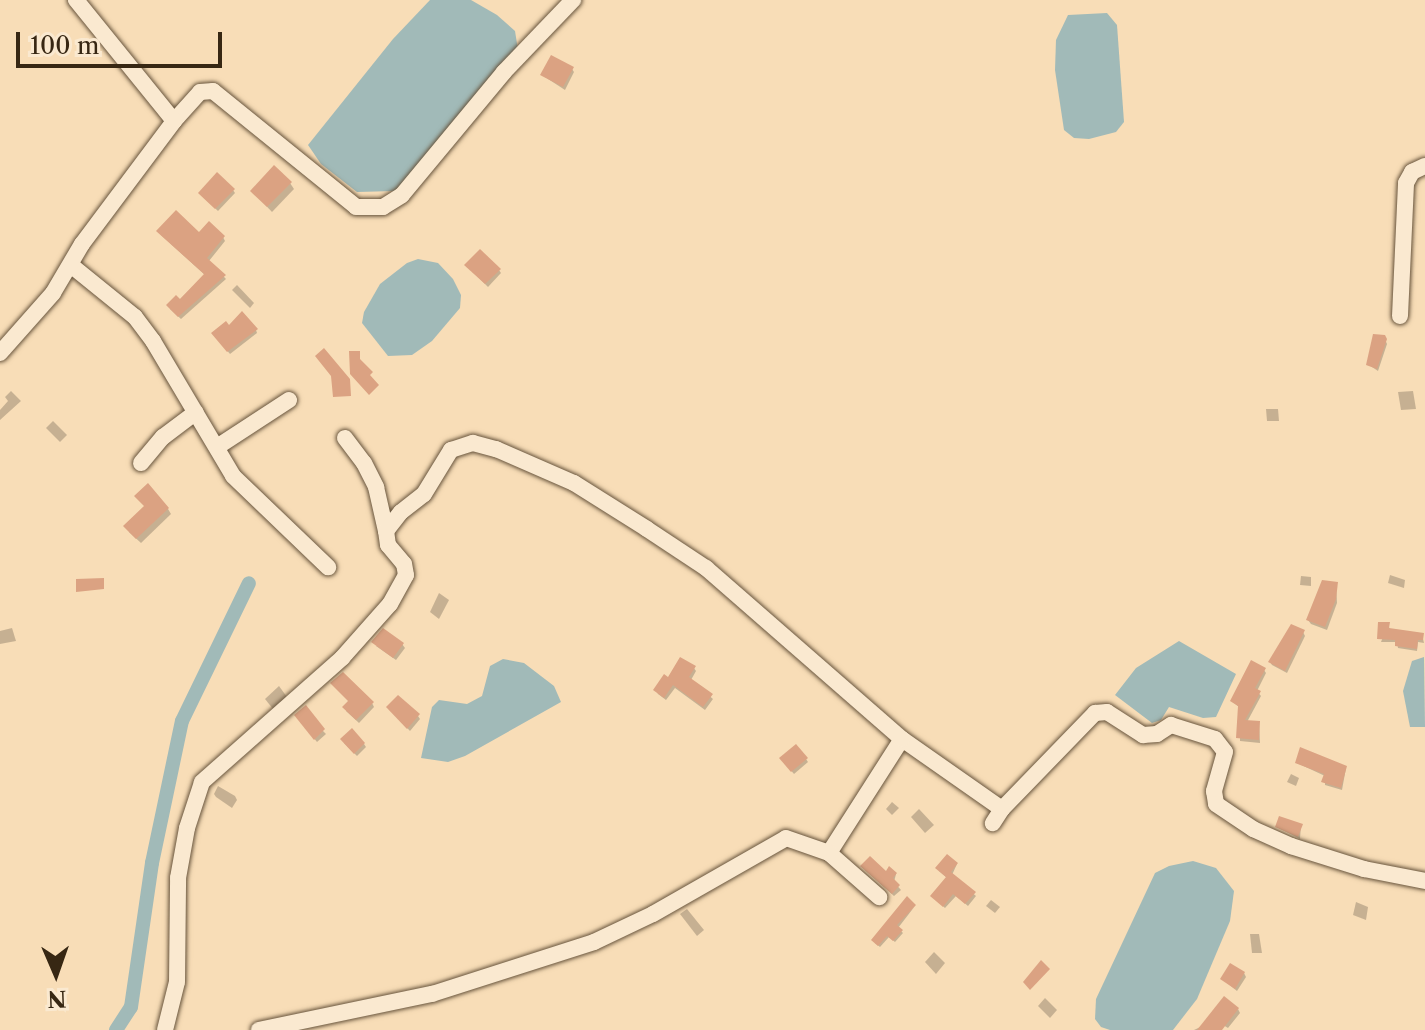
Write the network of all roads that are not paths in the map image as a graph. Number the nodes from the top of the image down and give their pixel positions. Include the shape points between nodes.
1 (76, 0) edge
2 (573, 0) edge
3 (174, 121) junction
4 (1425, 166) edge
5 (72, 266) junction
6 (1400, 316) dead end
7 (0, 353) edge
8 (289, 400) dead end
9 (196, 412) junction
10 (345, 438) dead end
11 (217, 447) junction
12 (141, 463) dead end
13 (386, 531) junction
14 (328, 567) dead end
15 (902, 739) junction
16 (829, 853) junction
17 (1425, 881) edge
18 (879, 897) dead end
19 (165, 1030) edge
20 (259, 1030) edge

1 - 3 street
2 - 3 street via 504,72 402,195 383,207 356,207 213,91 200,92
3 - 5 street via 108,207
4 - 6 street via 1412,172 1406,183
5 - 7 street
5 - 9 street via 135,317
8 - 11 street
9 - 11 street
9 - 12 street via 163,437
10 - 13 street via 376,487
11 - 14 street via 233,476
13 - 15 street via 424,494 451,450 473,443 496,449 574,483 706,568
13 - 19 street via 406,575 390,604 342,658 202,782 178,878 177,982
15 - 16 street
15 - 17 street via 997,816 1095,713 1107,712 1143,735 1171,725 1215,739 1225,752 1214,791 1216,804 1253,829 1349,864
16 - 18 street
16 - 20 street via 786,838 594,942 432,994

